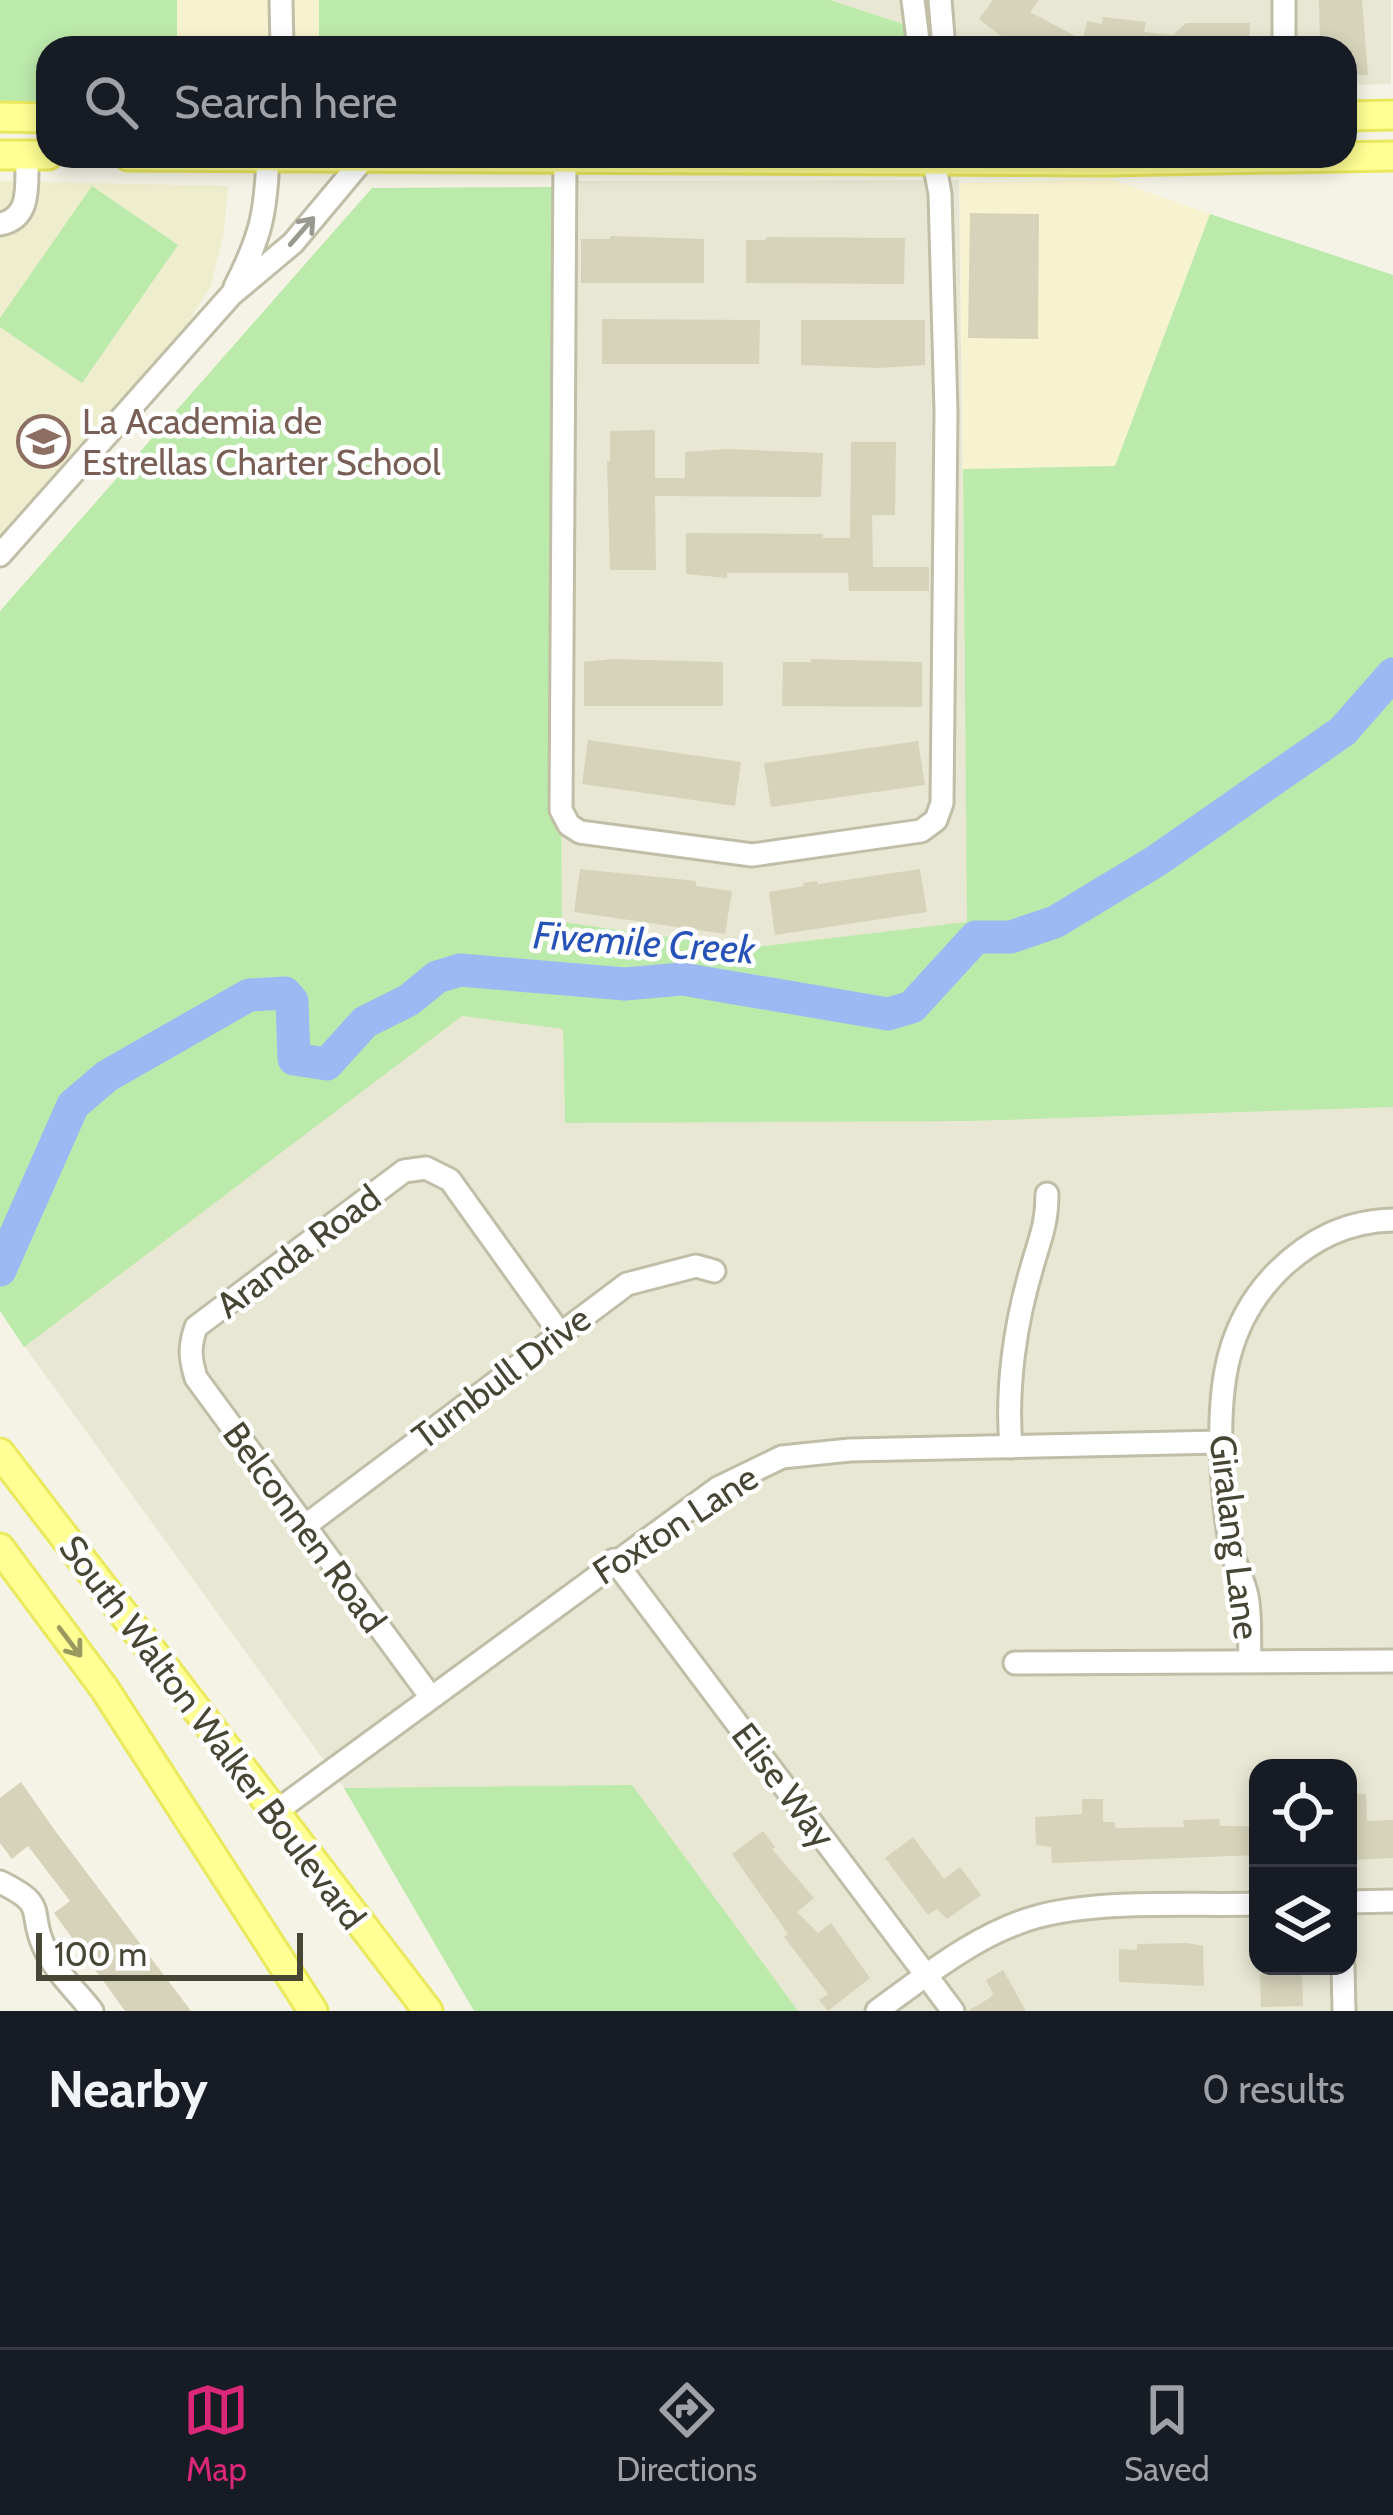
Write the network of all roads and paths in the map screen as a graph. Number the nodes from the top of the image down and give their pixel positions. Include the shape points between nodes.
1 (281, 0) edge
2 (913, 0) edge
3 (940, 0) edge
4 (1284, 0) edge
5 (282, 36) edge
6 (918, 36) edge
7 (943, 36) edge
8 (1284, 36) edge
9 (1393, 115) edge
10 (1357, 116) edge
11 (0, 117) edge
12 (36, 118) edge
13 (25, 155) edge
14 (1393, 156) edge
15 (1357, 157) edge
16 (268, 168) edge
17 (357, 168) edge
18 (565, 168) edge
19 (936, 168) edge
20 (0, 224) edge
21 (231, 296) junction
22 (0, 555) edge
23 (1047, 1194) dead end
24 (1393, 1220) edge
25 (714, 1270) dead end
26 (559, 1332) junction
27 (189, 1354) joint
28 (1221, 1442) junction
29 (1011, 1447) junction
30 (0, 1453) edge
31 (304, 1526) junction
32 (0, 1548) edge
33 (614, 1560) junction
34 (1250, 1661) junction
35 (1393, 1661) edge
36 (1015, 1663) dead end
37 (430, 1696) junction
38 (274, 1813) junction
39 (0, 1882) edge
40 (1393, 1901) edge
41 (1357, 1902) edge
42 (1249, 1904) edge
43 (927, 1975) junction
44 (1343, 1975) edge
45 (92, 2011) edge
46 (313, 2011) edge
47 (428, 2011) edge
48 (877, 2011) edge
49 (953, 2011) edge
50 (1344, 2011) edge

1 - 5 street
2 - 6 street
3 - 7 street
4 - 8 street
9 - 10 main road
11 - 12 main road
13 - 20 street via 24,208
14 - 15 main road
16 - 21 street via 258,242
21 -> 17 street via 293,243
18 - 19 street via 561,810 580,832 752,855 921,831 942,803 946,412
21 - 22 street
23 - 29 street via 1047,1227 1012,1364
24 - 28 street, Giralang Lane via 1363,1220 1322,1238 1258,1294 1228,1354
25 - 26 street, Turnbull Drive via 696,1266 626,1284
26 - 27 street, Aranda Road via 450,1180 426,1168 404,1171 196,1327
26 - 31 street, Turnbull Drive
27 - 31 street, Belconnen Road via 196,1378
28 - 29 street, Foxton Lane
28 - 34 street, Giralang Lane
29 - 33 street, Foxton Lane via 782,1457 718,1487
30 - 38 main road, South Walton Walker Boulevard
31 - 37 street, Belconnen Road
32 -> 46 main road, South Walton Walker Boulevard via 104,1688
33 - 37 street, Foxton Lane
33 - 43 street, Elise Way
34 - 35 street
34 - 36 street
37 - 38 street, Foxton Lane
38 - 47 main road, South Walton Walker Boulevard
39 - 45 street via 29,1898 44,1948
40 - 41 street
42 - 43 street via 1032,1918
43 - 48 street
43 - 49 street, Elise Way
44 - 50 street

